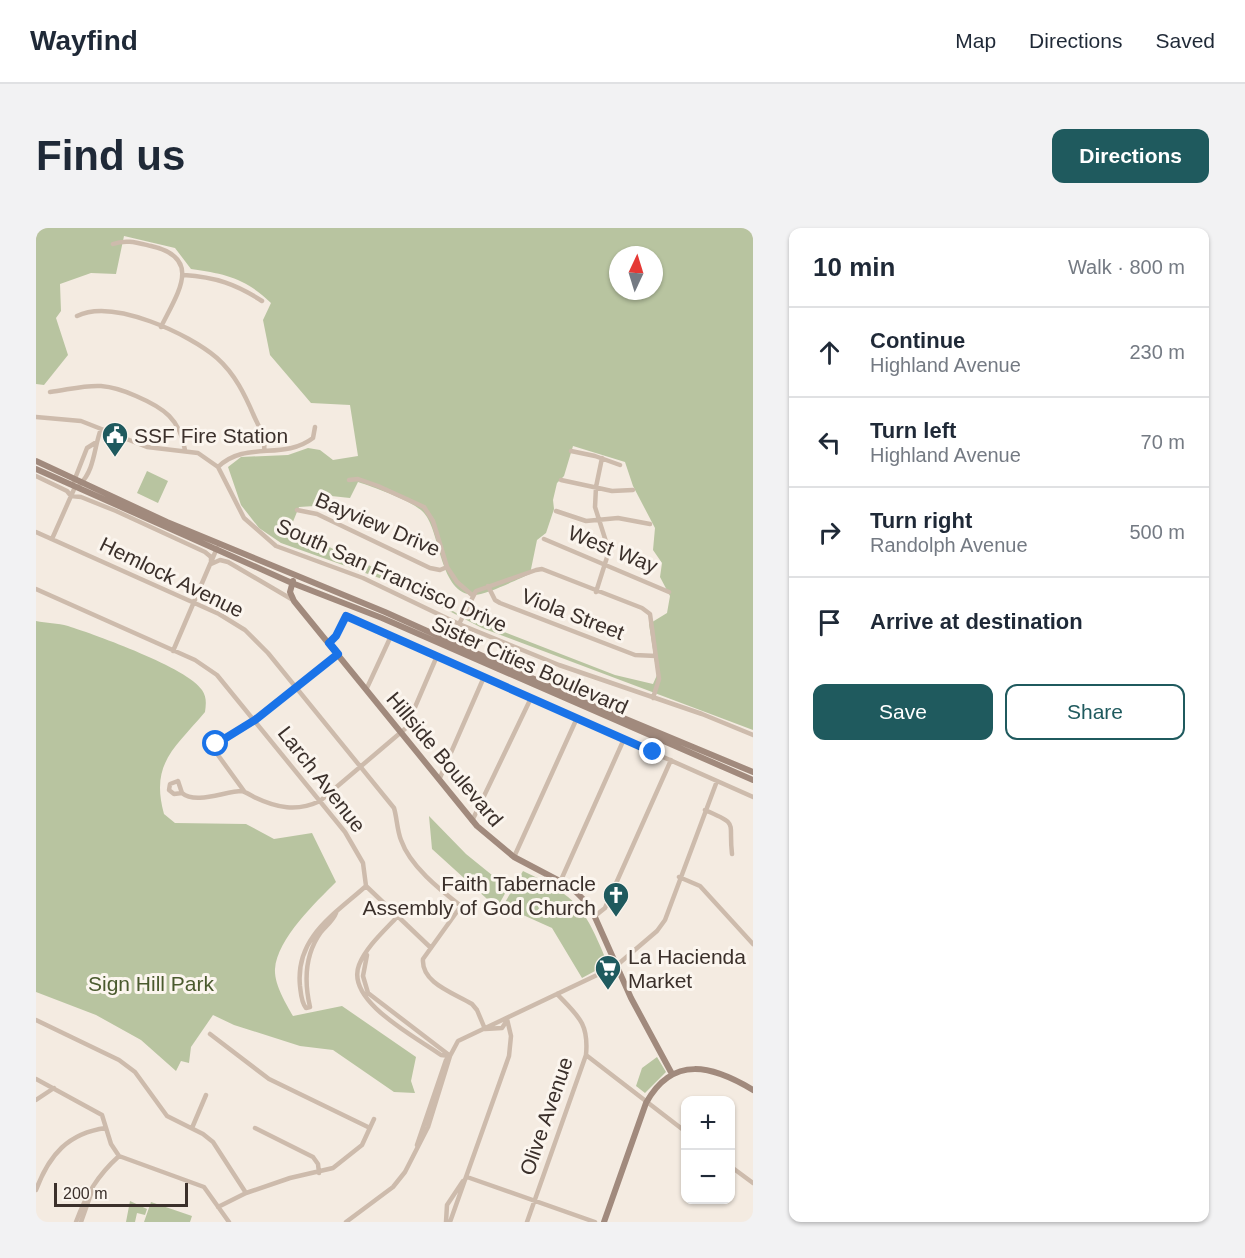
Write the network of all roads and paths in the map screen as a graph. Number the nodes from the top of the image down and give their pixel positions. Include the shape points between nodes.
1 (113, 244) dead end
2 (183, 275) junction
3 (262, 301) dead end
4 (77, 316) dead end
5 (161, 327) junction
6 (50, 392) dead end
7 (36, 417) edge
8 (315, 427) dead end
9 (101, 429) junction
10 (95, 443) junction
11 (185, 450) junction
12 (264, 450) junction
13 (571, 451) dead end
14 (602, 458) junction
15 (36, 461) edge
16 (620, 465) dead end
17 (218, 467) junction
18 (36, 469) edge
19 (36, 476) edge
20 (74, 478) junction
21 (349, 480) dead end
22 (561, 480) dead end
23 (83, 482) junction
24 (75, 487) junction
25 (596, 487) junction
26 (633, 490) dead end
27 (71, 496) junction
28 (297, 510) dead end
29 (556, 511) dead end
30 (599, 521) junction
31 (650, 525) dead end
32 (36, 532) edge
33 (52, 539) junction
34 (544, 539) dead end
35 (218, 547) junction
36 (211, 564) junction
37 (447, 567) junction
38 (606, 567) junction
39 (295, 575) junction
40 (292, 583) junction
41 (488, 586) junction
42 (36, 589) edge
43 (596, 591) junction
44 (669, 592) dead end
45 (472, 595) junction
46 (294, 601) junction
47 (194, 603) junction
48 (459, 624) junction
49 (391, 636) junction
50 (329, 643) junction
51 (173, 651) junction
52 (338, 654) junction
53 (437, 656) junction
54 (656, 656) junction
55 (484, 677) junction
56 (296, 687) junction
57 (366, 690) junction
58 (531, 698) junction
59 (653, 698) junction
60 (577, 718) junction
61 (255, 720) junction
62 (402, 734) junction
63 (753, 735) edge
64 (624, 739) junction
65 (671, 760) junction
66 (361, 767) junction
67 (753, 772) edge
68 (439, 780) junction
69 (753, 780) edge
70 (717, 781) junction
71 (244, 791) junction
72 (182, 793) dead end
73 (753, 797) edge
74 (320, 801) junction
75 (705, 810) junction
76 (472, 821) junction
77 (732, 854) dead end
78 (514, 857) junction
79 (680, 877) junction
80 (561, 880) junction
81 (366, 886) junction
82 (595, 916) junction
83 (397, 917) junction
84 (753, 944) edge
85 (431, 948) junction
86 (616, 966) junction
87 (302, 981) junction
88 (557, 994) junction
89 (507, 1019) junction
90 (36, 1020) edge
91 (485, 1029) junction
92 (210, 1034) dead end
93 (586, 1055) junction
94 (450, 1056) junction
95 (672, 1074) junction
96 (36, 1079) edge
97 (54, 1088) junction
98 (753, 1090) edge
99 (206, 1095) dead end
100 (36, 1100) edge
101 (646, 1103) junction
102 (374, 1119) dead end
103 (106, 1128) junction
104 (192, 1128) junction
105 (255, 1128) dead end
106 (370, 1128) junction
107 (681, 1128) edge
108 (119, 1156) junction
109 (735, 1170) edge
110 (319, 1173) junction
111 (467, 1177) junction
112 (753, 1183) edge
113 (92, 1188) junction
114 (36, 1190) edge
115 (246, 1193) junction
116 (534, 1201) junction
117 (218, 1207) junction
118 (76, 1222) edge
119 (81, 1222) edge
120 (229, 1222) edge
121 (346, 1222) edge
122 (448, 1222) edge
123 (526, 1222) edge
124 (595, 1222) edge
125 (604, 1222) edge

1 - 2 street via 132,242 166,249 179,259
2 - 3 street via 231,282
2 - 5 street
4 - 5 street via 96,310 120,312
5 - 12 street via 203,348 231,372 264,438
6 - 11 street via 102,386 153,403 169,412 178,425
7 - 9 street via 81,421
8 - 12 street via 313,438 306,444
9 - 10 street
9 - 11 street via 147,447
10 - 20 street via 87,448
10 - 23 street via 96,452
11 - 17 street via 198,453
12 - 17 street via 243,451
13 - 14 street
14 - 16 street
14 - 25 street
15 - 20 main road
17 - 48 street, South San Francisco Drive via 244,518 276,546 392,590
18 - 24 main road
19 - 27 street
20 - 23 main road
20 - 24 street
21 - 37 street via 378,486 424,507 433,521
22 - 25 street
23 - 24 street
23 - 35 main road
24 - 27 street
24 - 35 main road
25 - 26 street
25 - 30 street
27 - 33 street
27 - 36 street via 116,511 205,552 211,557
28 - 37 street, Bayview Drive via 309,511 430,568
29 - 30 street
30 - 31 street via 628,519
30 - 38 street via 609,551
32 - 33 street, Hemlock Avenue
33 - 47 street, Hemlock Avenue
34 - 38 street, West Way
35 - 36 street
35 - 39 main road
35 - 40 main road
36 - 46 street, Hillside Boulevard via 228,561
36 - 47 street
37 - 45 street
38 - 43 street
38 - 44 street, West Way
39 - 40 main road
39 - 67 main road, Sister Cities Boulevard
40 - 46 main road
40 - 69 main road, Sister Cities Boulevard via 382,618
41 - 43 street via 542,569
41 - 45 street
41 - 54 street, Viola Street via 501,603 635,655
42 - 51 street, Larch Avenue
43 - 54 street via 647,611 652,620
45 - 48 street
46 - 50 main road, Hillside Boulevard
47 - 51 street
47 - 56 street, Hemlock Avenue via 245,630
48 - 59 street, South San Francisco Drive
49 - 50 street via 346,616
49 - 53 street
49 - 57 street
50 - 52 main road, Hillside Boulevard
51 - 61 street, Larch Avenue via 217,675
52 - 56 street
52 - 57 main road, Hillside Boulevard
53 - 55 street
53 - 62 street
54 - 59 street via 659,679
55 - 58 street
55 - 68 street
56 - 61 street
56 - 66 street, Hemlock Avenue
57 - 62 main road, Hillside Boulevard
58 - 60 street
58 - 76 street
59 - 63 street, South San Francisco Drive
60 - 64 street
60 - 78 street
61 - 71 street via 216,744 215,751
61 - 74 street, Larch Avenue
62 - 66 street
62 - 68 main road, Hillside Boulevard
64 - 65 street
64 - 80 street
65 - 70 street
65 - 82 street via 605,908
66 - 74 street
66 - 85 street, Hemlock Avenue via 394,808 406,852 438,888 461,906
68 - 76 main road, Hillside Boulevard
70 - 73 street
70 - 75 street
71 - 72 street via 199,797
71 - 74 street via 292,809
74 - 81 street, Larch Avenue via 363,863
75 - 77 street via 732,825
75 - 79 street
76 - 78 main road, Hillside Boulevard
78 - 80 main road, Hillside Boulevard
79 - 84 street via 700,886
79 - 86 street via 665,920
80 - 82 main road, Hillside Boulevard via 582,896
81 - 83 street
81 - 87 street via 320,925 308,942
82 - 86 main road, Hillside Boulevard
83 - 85 street
83 - 94 street via 359,965 357,974 363,996 441,1055
85 - 91 street, Hemlock Avenue via 423,959 425,974 472,1004
86 - 88 street
86 - 95 main road, Hillside Boulevard
87 - 87 street via 302,1002 309,1008
88 - 89 street
88 - 93 street, Olive Avenue via 584,1023 588,1037
89 - 91 street
89 - 111 street via 511,1036 509,1056
90 - 104 street via 119,1060 135,1072 167,1116
91 - 94 street via 458,1041
92 - 106 street via 269,1078
93 - 101 street
93 - 116 street, Olive Avenue
94 - 121 street via 405,1172 393,1187
95 - 98 main road via 693,1068 712,1070
95 - 101 main road via 655,1088
96 - 97 street
97 - 100 street
97 - 103 street via 95,1109 102,1115
99 - 104 street
101 - 107 street
101 - 125 main road
102 - 106 street
103 - 108 street
103 - 114 street via 70,1138 46,1165
104 - 115 street via 213,1142
105 - 110 street via 313,1157
106 - 110 street via 356,1151
108 - 113 street via 99,1174
108 - 117 street via 204,1187
109 - 112 street
110 - 115 street
111 - 116 street
111 - 122 street
111 - 122 street via 447,1206
113 - 118 street
113 - 119 street
115 - 117 street
116 - 123 street, Olive Avenue
116 - 124 street
117 - 120 street

